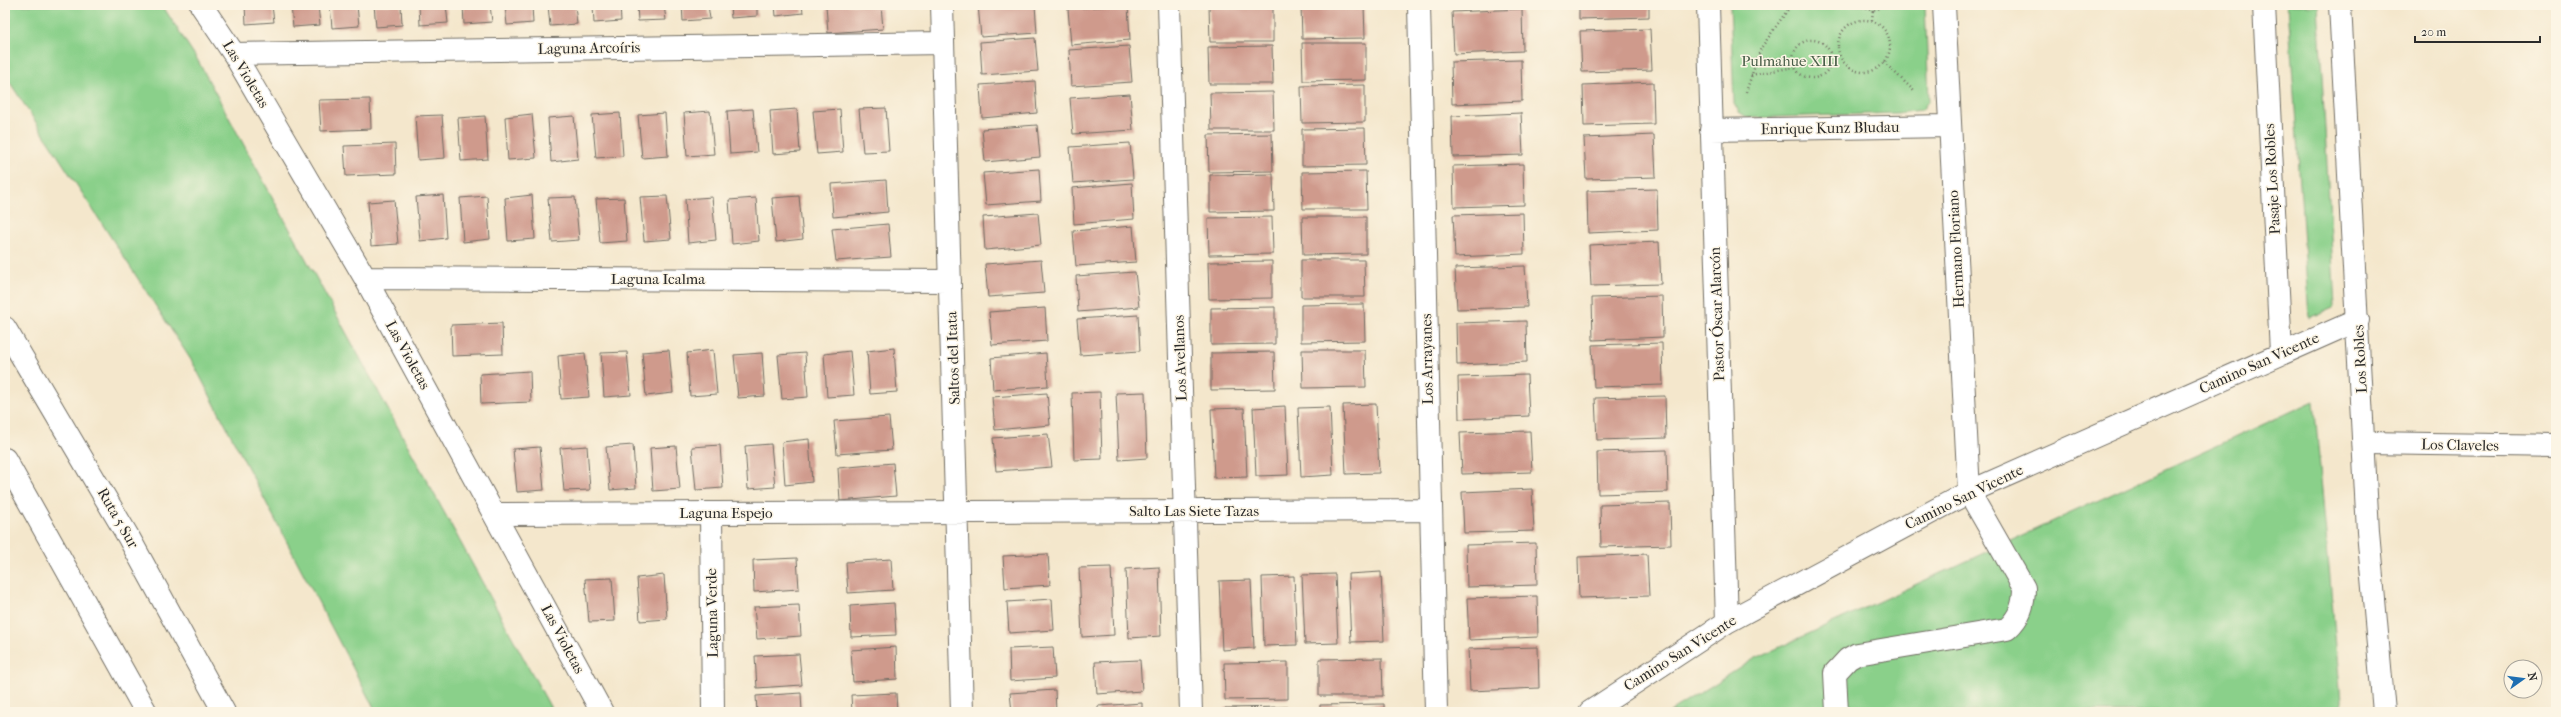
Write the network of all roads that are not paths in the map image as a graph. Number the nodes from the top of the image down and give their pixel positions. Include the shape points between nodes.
1 (201, 5) edge
2 (942, 5) edge
3 (1170, 5) edge
4 (1418, 5) edge
5 (1708, 5) edge
6 (1944, 5) edge
7 (2264, 5) edge
8 (2340, 5) edge
9 (943, 43) junction
10 (234, 54) junction
11 (1950, 126) junction
12 (1711, 130) junction
13 (365, 278) junction
14 (950, 281) junction
15 (2358, 320) junction
16 (5, 328) edge
17 (2281, 353) junction
18 (2365, 443) junction
19 (2556, 446) edge
20 (5, 459) edge
21 (1969, 492) junction
22 (1430, 510) junction
23 (1185, 511) junction
24 (957, 512) junction
25 (711, 513) junction
26 (495, 514) junction
27 (1727, 622) junction
28 (146, 712) edge
29 (224, 712) edge
30 (602, 712) edge
31 (713, 712) edge
32 (962, 712) edge
33 (1191, 712) edge
34 (1436, 712) edge
35 (1590, 712) edge
36 (1837, 712) edge
37 (2384, 712) edge

1 - 10 main road, Las Violetas
2 - 9 main road, Saltos del Itata
3 - 23 main road, Los Avellanos
4 - 22 main road, Los Arrayanes
5 - 12 main road, Pastor Óscar Alarcón
6 - 11 main road, Hermano Floriano
7 - 17 main road, Pasaje Los Robles
8 - 15 main road, Los Robles
9 - 10 main road, Laguna Arcoíris
9 - 14 main road, Saltos del Itata
10 - 13 main road, Las Violetas
11 - 12 main road, Enrique Kunz Bludau
11 - 21 main road, Hermano Floriano
12 - 27 main road, Pastor Óscar Alarcón
13 - 14 main road, Laguna Icalma
13 - 26 main road, Las Violetas
14 - 24 main road, Saltos del Itata
15 - 17 main road, Camino San Vicente
15 - 18 main road, Los Robles
16 - 29 main road, Ruta 5 Sur via 129,538
17 - 21 main road, Camino San Vicente
18 - 19 main road, Los Claveles
18 - 37 main road, Los Robles via 2369,554
20 - 28 main road
21 - 27 main road, Camino San Vicente
21 - 36 main road via 2024,588 2024,603 2019,616 2007,629 1857,654 1848,659 1835,673
22 - 23 main road, Salto Las Siete Tazas
22 - 34 main road, Los Arrayanes
23 - 24 main road, Salto Las Siete Tazas
23 - 33 main road, Los Avellanos
24 - 25 main road, Laguna Espejo
24 - 32 main road, Saltos del Itata
25 - 26 main road, Laguna Espejo
25 - 31 main road, Laguna Verde
26 - 30 main road, Las Violetas
27 - 35 main road, Camino San Vicente

